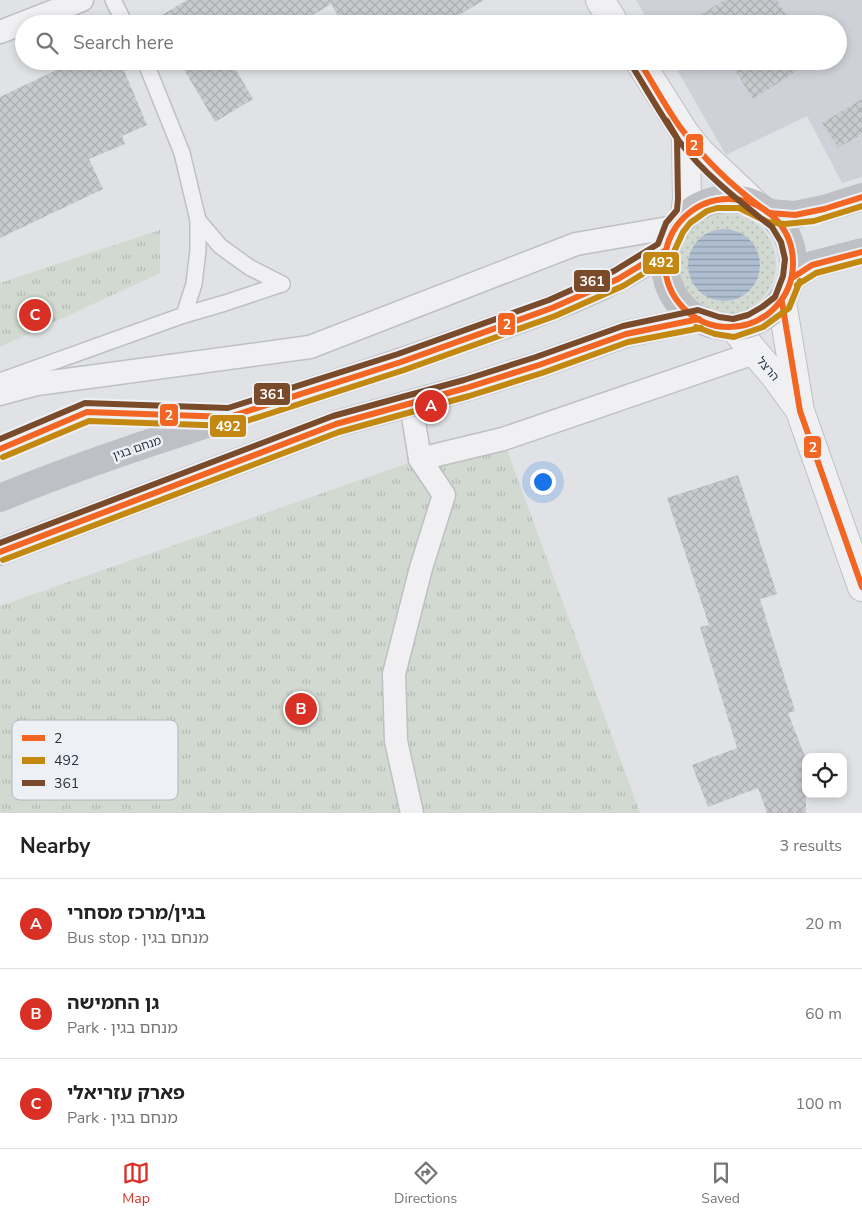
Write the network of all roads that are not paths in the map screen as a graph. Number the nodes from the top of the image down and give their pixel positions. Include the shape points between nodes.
1 (82, 0) edge
2 (113, 0) edge
3 (600, 0) edge
4 (44, 15) edge
5 (121, 15) edge
6 (609, 15) edge
7 (15, 26) edge
8 (0, 32) edge
9 (149, 70) edge
10 (645, 70) edge
11 (686, 135) junction
12 (862, 197) edge
13 (762, 209) junction
14 (198, 220) junction
15 (675, 230) junction
16 (862, 252) edge
17 (792, 278) junction
18 (782, 302) junction
19 (184, 315) junction
20 (699, 319) junction
21 (734, 328) junction
22 (754, 353) junction
23 (0, 381) edge
24 (0, 394) edge
25 (411, 404) junction
26 (800, 411) junction
27 (229, 417) junction
28 (0, 450) edge
29 (420, 459) junction
30 (0, 498) edge
31 (0, 552) edge
32 (862, 587) edge
33 (412, 813) edge

1 - 4 street
2 - 5 lane
3 - 6 street
7 - 8 street
9 - 14 lane via 182,153
10 - 11 street
11 - 13 street
11 - 15 street via 687,200
12 - 13 main road via 795,215
13 - 15 main road via 739,199 705,202
13 - 17 main road via 779,221 789,239 794,258
14 - 19 lane via 194,284
14 - 19 lane via 220,246 249,267 282,284
15 - 20 main road via 665,272 672,291 684,308
15 - 24 street via 576,244 310,347 37,384
15 - 27 main road, מנחם בגין via 618,279 552,308 401,362
16 - 17 main road via 812,266
17 - 18 main road
18 - 21 main road via 759,319
18 - 26 street, הרצל
19 - 23 lane
20 - 21 main road
20 - 25 main road via 626,334 539,365
21 - 22 street, הרצל
22 - 26 street, הרצל
22 - 29 street via 503,439
25 - 29 street
25 - 31 main road via 336,424
26 - 32 street, הרצל
27 - 28 lane via 87,412
27 - 30 main road, מנחם בגין via 56,475
29 - 33 street via 444,495 421,568 394,674 396,741

